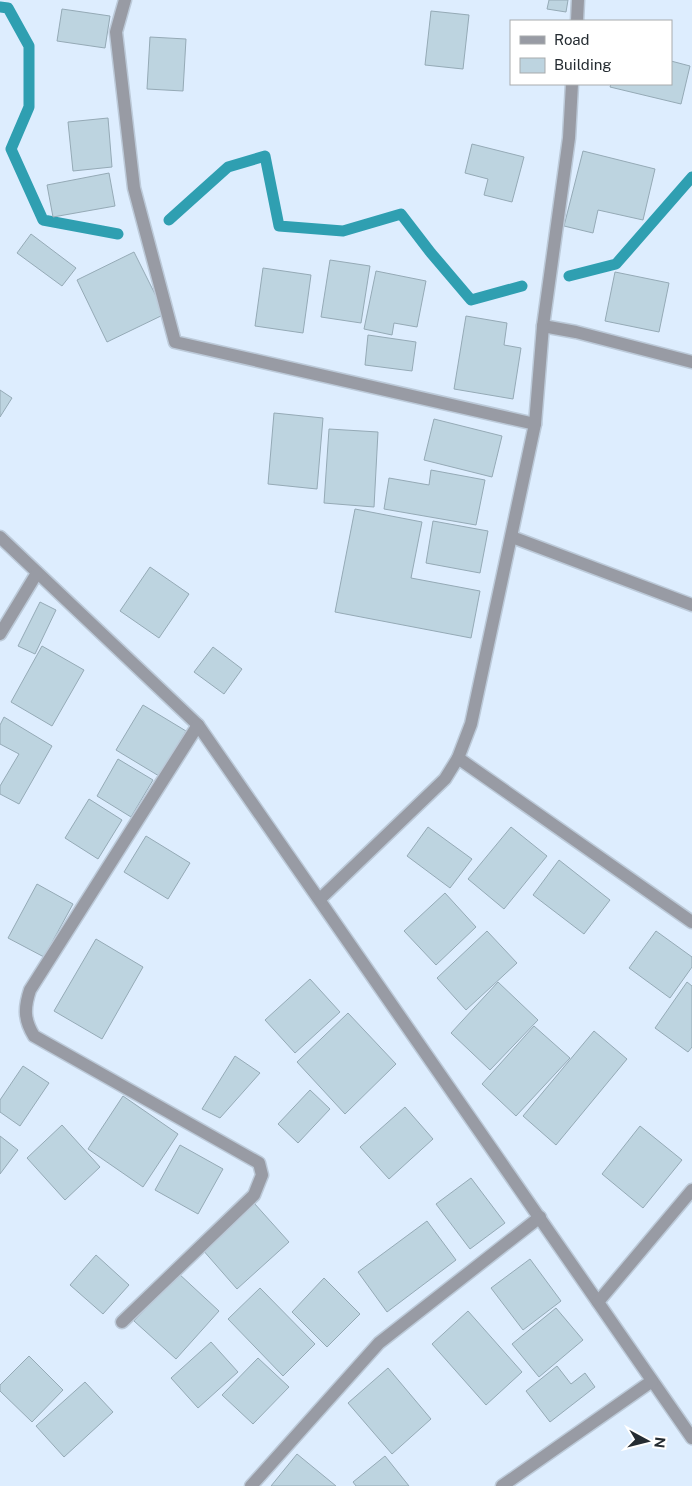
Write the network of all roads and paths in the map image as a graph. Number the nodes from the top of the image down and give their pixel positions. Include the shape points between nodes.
1 (125, 0) edge
2 (578, 0) edge
3 (577, 20) edge
4 (572, 85) edge
5 (543, 326) junction
6 (692, 362) edge
7 (535, 424) junction
8 (0, 537) edge
9 (512, 537) junction
10 (37, 573) junction
11 (692, 605) edge
12 (0, 634) edge
13 (198, 725) junction
14 (458, 758) junction
15 (320, 899) junction
16 (692, 922) edge
17 (692, 1190) edge
18 (540, 1217) junction
19 (598, 1302) junction
20 (122, 1322) dead end
21 (652, 1381) junction
22 (692, 1438) edge
23 (251, 1486) edge
24 (502, 1486) edge

1 - 7 street via 116,32 134,188 175,342
2 - 3 street
4 - 5 street via 569,138
5 - 6 street
5 - 7 street
7 - 9 street
8 - 10 street
9 - 11 street
9 - 14 street via 471,724
10 - 12 street
10 - 13 street
13 - 15 street
13 - 20 street via 30,990 24,1013 34,1036 259,1163 262,1175 254,1195
14 - 15 street via 445,779
14 - 16 street
15 - 18 street
17 - 19 street
18 - 19 street
18 - 23 street via 379,1343
19 - 21 street
21 - 22 street
21 - 24 street

